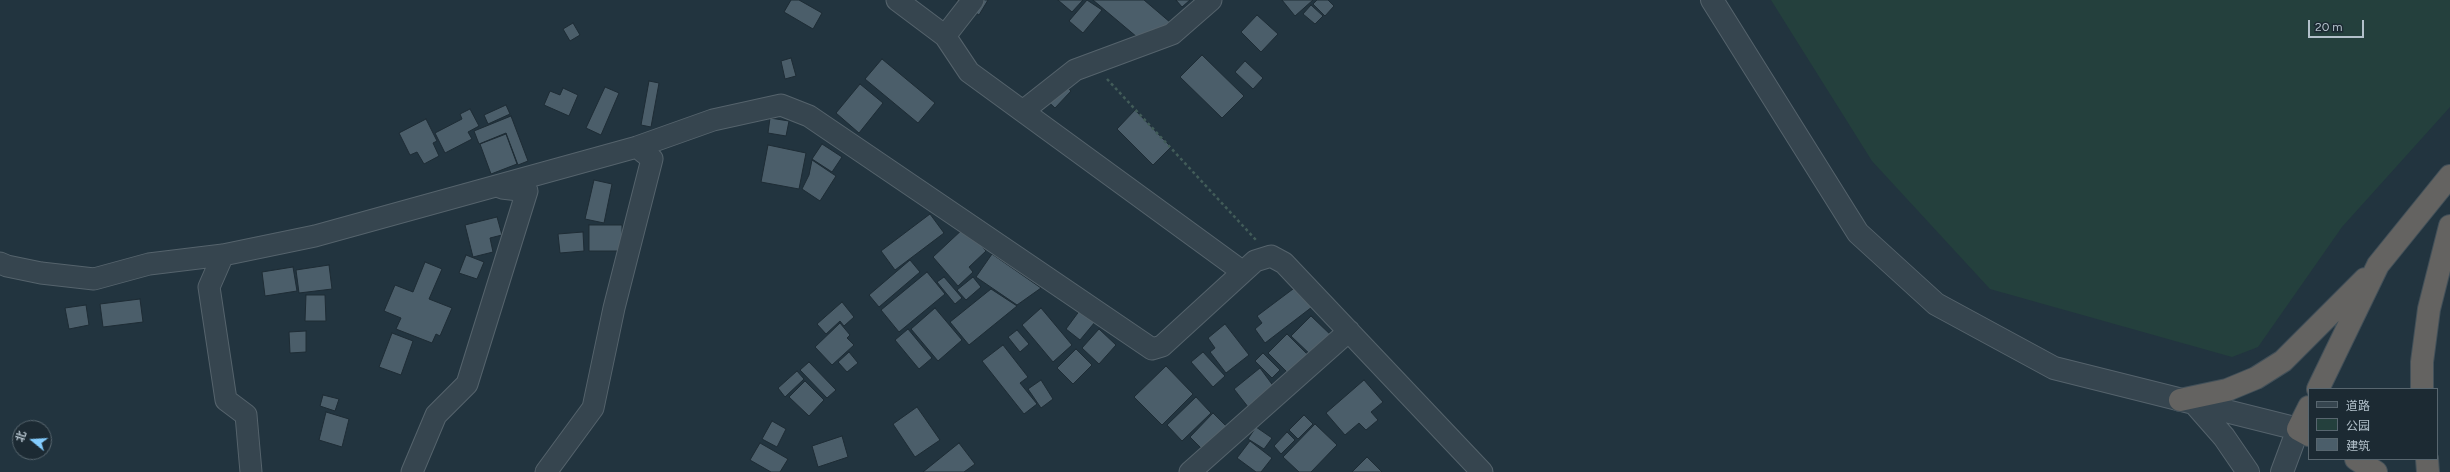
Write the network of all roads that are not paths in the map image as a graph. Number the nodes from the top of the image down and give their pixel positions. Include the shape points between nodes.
1 (897, 0) edge
2 (973, 0) edge
3 (1211, 0) edge
4 (1712, 0) edge
5 (945, 36) junction
6 (1023, 111) junction
7 (637, 147) junction
8 (2450, 176) edge
9 (491, 187) junction
10 (2450, 226) edge
11 (223, 255) junction
12 (0, 263) edge
13 (2378, 265) junction
14 (1243, 272) junction
15 (1349, 331) junction
16 (2318, 388) edge
17 (2422, 388) edge
18 (2188, 402) junction
19 (2308, 411) edge
20 (2303, 432) edge
21 (2358, 460) edge
22 (2427, 460) edge
23 (251, 472) edge
24 (412, 472) edge
25 (546, 472) edge
26 (1190, 472) edge
27 (1482, 472) edge
28 (2248, 472) edge
29 (2282, 472) edge
30 (2376, 472) edge
31 (2428, 472) edge

1 - 5 street
2 - 5 street
3 - 6 street via 1172,34 1075,70
4 - 18 street via 1858,233 1936,304 2054,368
5 - 6 street via 969,72
6 - 14 street
7 - 9 street
7 - 14 street via 713,120 781,105 809,116 1152,349 1162,346
7 - 25 street via 652,159 614,308 593,408
8 - 13 highway
9 - 11 street via 316,236
9 - 24 street via 528,191 467,384 436,415
10 - 17 highway via 2429,309 2422,362
11 - 12 street via 149,264 94,279 41,273
11 - 23 street via 209,287 226,400 246,415
13 - 16 highway
13 - 18 highway via 2283,361 2256,378
14 - 15 street via 1255,261 1271,256 1284,263
15 - 26 street
15 - 27 street
18 - 20 street
18 - 28 street via 2224,437
19 - 20 highway
20 - 29 street
21 - 30 highway
22 - 31 highway

